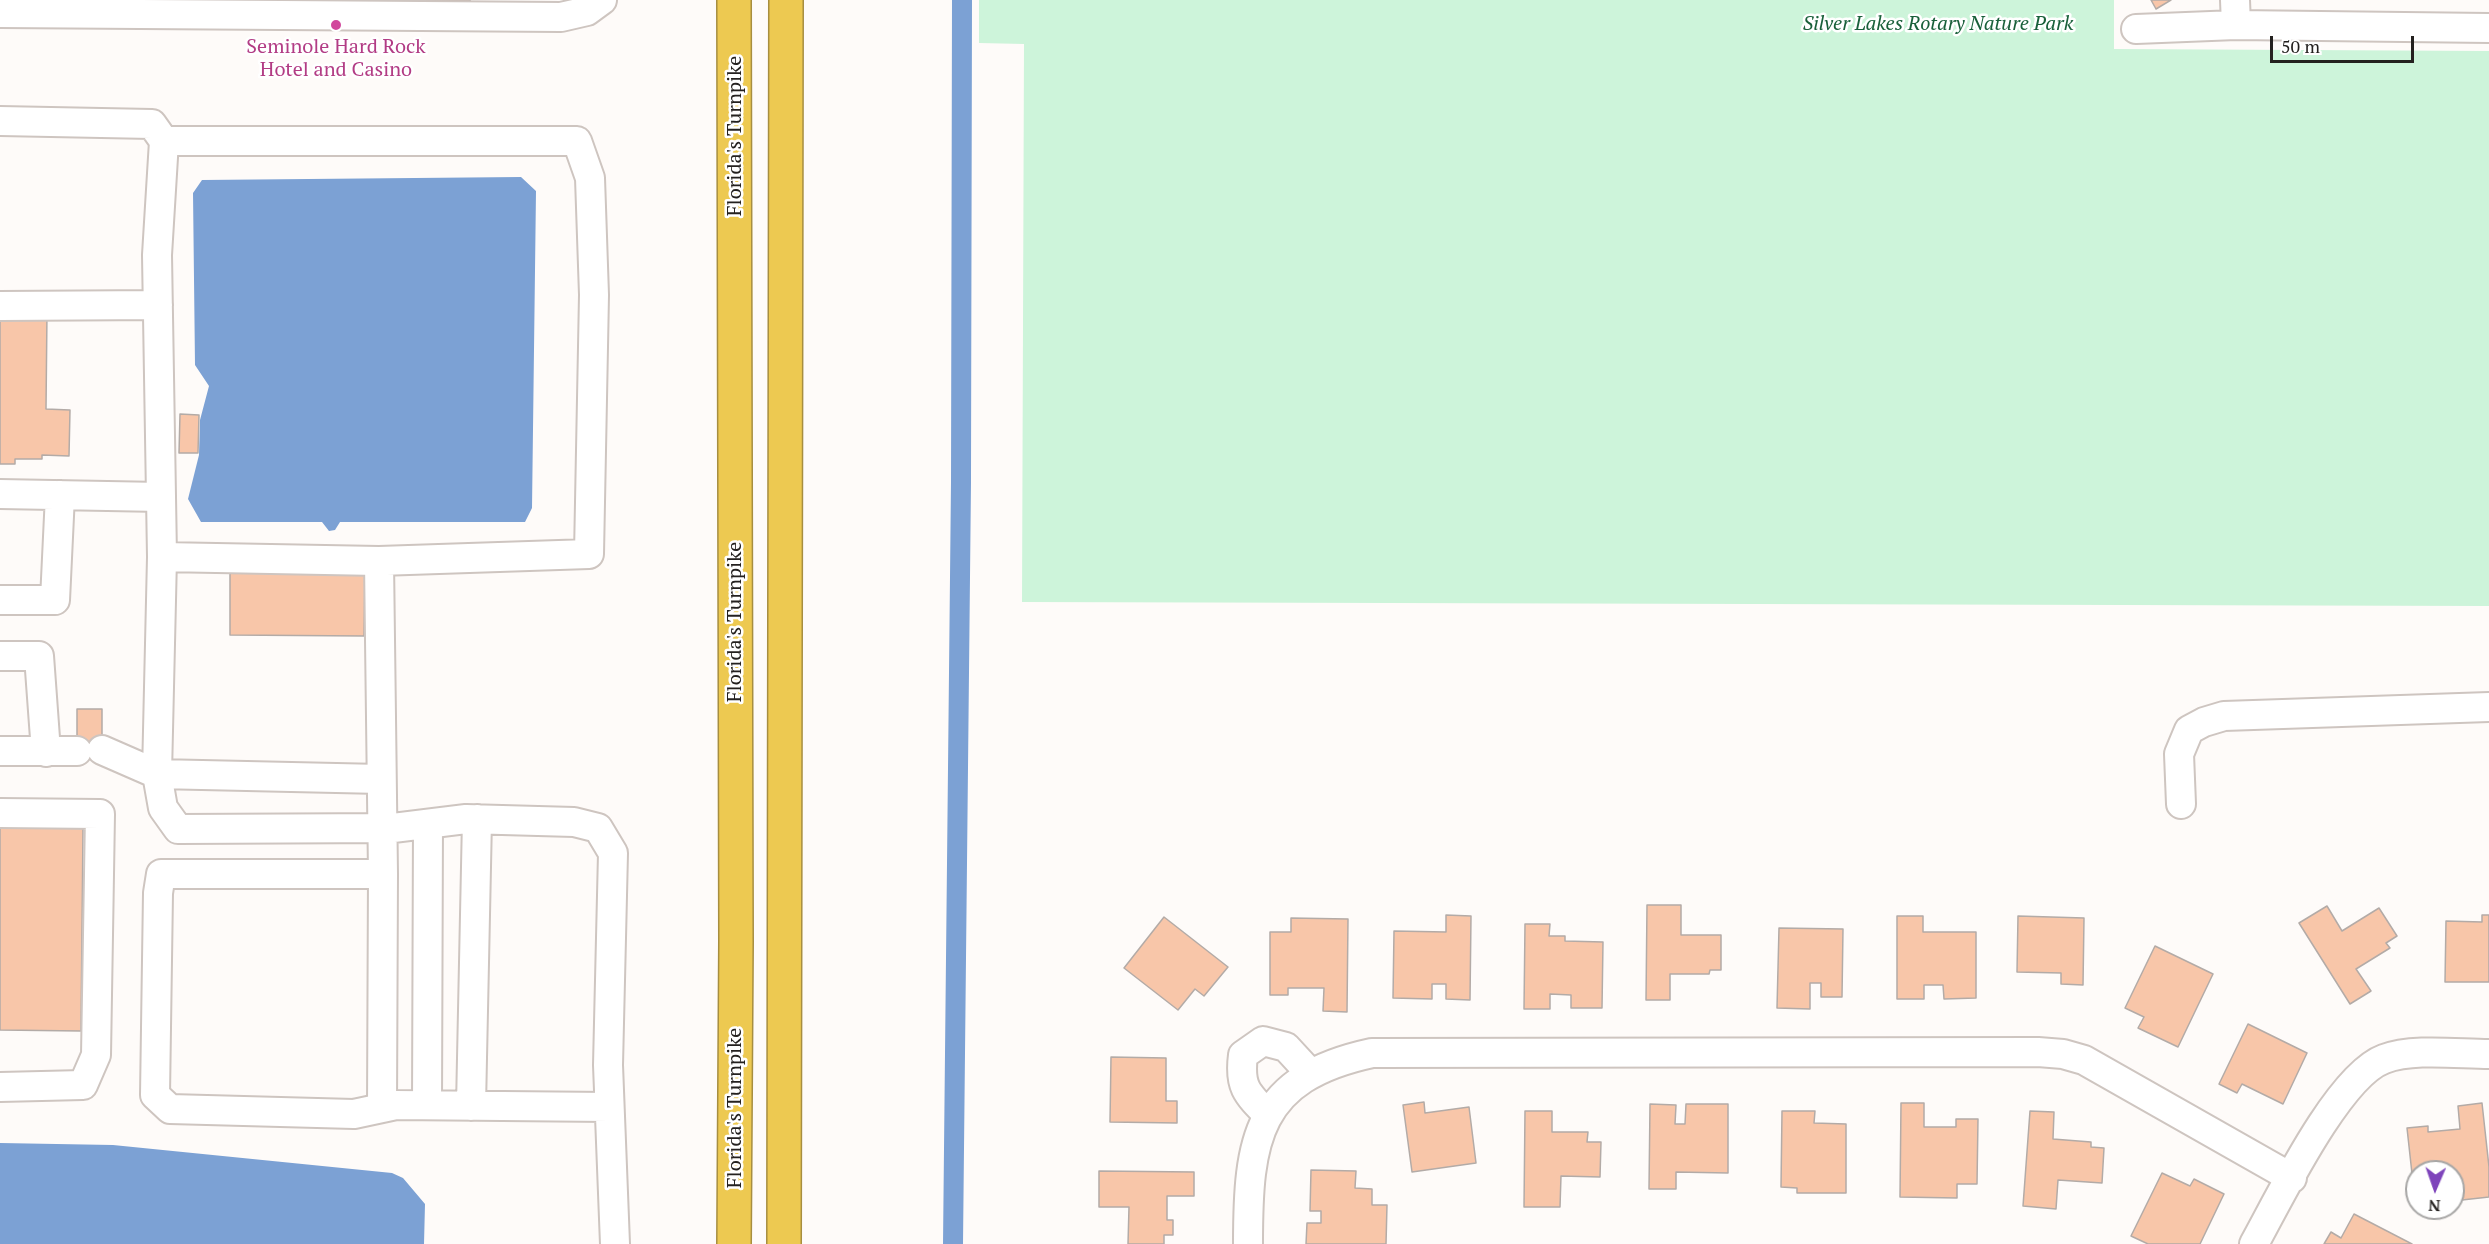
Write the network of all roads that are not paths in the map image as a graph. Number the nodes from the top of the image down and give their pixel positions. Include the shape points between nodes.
1 (602, 0) edge
2 (734, 0) edge
3 (786, 0) edge
4 (0, 13) edge
5 (2236, 13) edge
6 (2489, 28) edge
7 (2136, 29) dead end
8 (0, 121) edge
9 (164, 141) junction
10 (158, 305) junction
11 (0, 306) edge
12 (0, 494) edge
13 (60, 495) junction
14 (160, 497) junction
15 (162, 557) junction
16 (380, 561) junction
17 (0, 600) edge
18 (0, 656) edge
19 (2489, 707) edge
20 (0, 751) edge
21 (46, 752) junction
22 (157, 774) junction
23 (381, 779) junction
24 (2181, 804) dead end
25 (0, 813) edge
26 (477, 819) junction
27 (428, 824) junction
28 (382, 828) junction
29 (383, 874) junction
30 (2489, 1054) edge
31 (1310, 1073) junction
32 (0, 1087) edge
33 (427, 1105) junction
34 (471, 1106) junction
35 (609, 1107) junction
36 (382, 1108) junction
37 (1268, 1115) junction
38 (2292, 1178) junction
39 (615, 1244) edge
40 (734, 1244) edge
41 (784, 1244) edge
42 (1248, 1244) edge
43 (2254, 1244) edge

1 - 4 street via 587,11 561,17
2 - 40 highway, Florida's Turnpike
3 - 41 highway
5 - 6 street
5 - 7 street
8 - 9 street via 152,124
9 - 10 street
9 - 16 street via 577,141 590,178 594,295 589,554
10 - 11 street
10 - 14 street
12 - 13 street
13 - 14 street
13 - 17 street via 55,600
14 - 15 street
15 - 16 street
15 - 22 street
16 - 23 street
18 - 21 street via 39,656
19 - 24 street via 2224,716 2204,722 2189,730 2179,754
20 - 21 street
21 - 22 street via 90,750
22 - 23 street
22 - 28 street via 164,808 178,829
23 - 28 street
25 - 32 street via 100,814 96,1055 83,1085
26 - 27 street
26 - 34 street
26 - 35 street via 574,822 598,828 614,853
27 - 28 street
27 - 33 street
28 - 29 street
29 - 36 street
29 - 36 street via 161,874 155,1095 170,1109 354,1114
30 - 38 street via 2406,1054 2383,1059 2361,1073 2344,1092
31 - 37 street
31 - 37 street via 1286,1047 1263,1041 1243,1055 1240,1075 1249,1096
31 - 38 street via 1339,1060 1372,1053 2063,1054 2084,1060
33 - 34 street
33 - 36 street
34 - 35 street
35 - 39 street
37 - 42 street via 1253,1149
38 - 43 street

